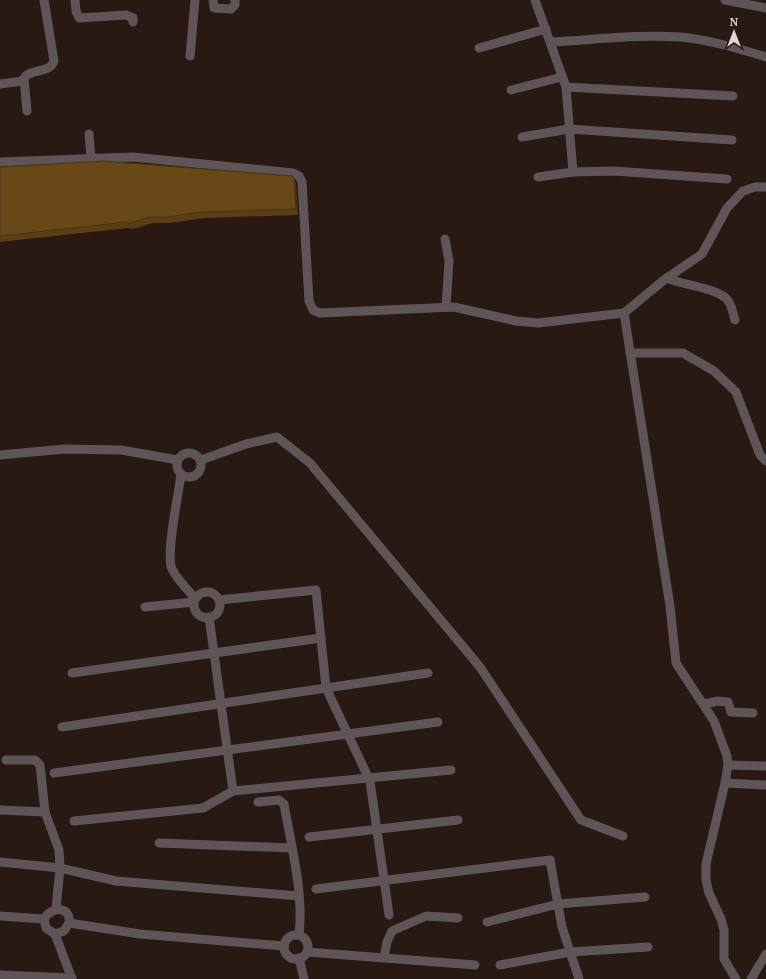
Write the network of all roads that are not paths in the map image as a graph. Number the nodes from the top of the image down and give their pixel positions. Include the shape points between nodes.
1 (44, 0) edge
2 (75, 0) edge
3 (195, 0) edge
4 (213, 0) edge
5 (235, 0) edge
6 (535, 0) edge
7 (725, 0) edge
8 (766, 8) edge
9 (133, 22) dead end
10 (546, 29) junction
11 (551, 42) junction
12 (479, 48) dead end
13 (190, 56) dead end
14 (766, 57) edge
15 (562, 77) junction
16 (23, 81) junction
17 (0, 84) edge
18 (566, 87) junction
19 (511, 90) dead end
20 (733, 96) dead end
21 (27, 111) dead end
22 (570, 129) junction
23 (89, 134) dead end
24 (522, 138) dead end
25 (732, 140) dead end
26 (91, 158) junction
27 (0, 162) edge
28 (574, 172) junction
29 (538, 177) dead end
30 (727, 179) dead end
31 (766, 187) edge
32 (445, 239) dead end
33 (667, 278) junction
34 (446, 307) junction
35 (624, 313) junction
36 (734, 320) dead end
37 (630, 353) junction
38 (0, 455) edge
39 (178, 460) junction
40 (201, 460) junction
41 (766, 461) edge
42 (181, 474) junction
43 (195, 600) junction
44 (219, 600) junction
45 (145, 607) dead end
46 (209, 617) junction
47 (321, 638) junction
48 (214, 653) junction
49 (72, 673) dead end
50 (428, 673) dead end
51 (326, 688) junction
52 (221, 703) junction
53 (704, 704) junction
54 (753, 713) dead end
55 (438, 722) dead end
56 (62, 727) dead end
57 (348, 733) junction
58 (227, 750) junction
59 (6, 760) dead end
60 (728, 765) junction
61 (766, 766) edge
62 (451, 770) dead end
63 (54, 773) dead end
64 (368, 778) junction
65 (725, 783) junction
66 (766, 785) edge
67 (233, 791) junction
68 (258, 802) dead end
69 (0, 810) edge
70 (45, 812) junction
71 (458, 820) dead end
72 (74, 822) dead end
73 (377, 829) junction
74 (623, 836) dead end
75 (309, 837) dead end
76 (159, 843) dead end
77 (291, 848) junction
78 (0, 862) edge
79 (60, 868) junction
80 (384, 880) junction
81 (316, 889) dead end
82 (299, 896) junction
83 (645, 896) dead end
84 (558, 904) junction
85 (56, 909) junction
86 (389, 915) dead end
87 (0, 916) edge
88 (458, 918) dead end
89 (44, 919) junction
90 (487, 922) dead end
91 (69, 923) junction
92 (54, 934) junction
93 (299, 935) junction
94 (284, 946) junction
95 (648, 947) dead end
96 (307, 952) junction
97 (570, 952) junction
98 (766, 954) edge
99 (384, 957) junction
100 (299, 958) junction
101 (475, 965) dead end
102 (500, 965) dead end
103 (0, 975) edge
104 (72, 979) edge
105 (304, 979) edge
106 (579, 979) edge
107 (736, 979) edge
108 (751, 979) edge

1 - 16 street via 54,61 49,68 27,74
2 - 9 street via 80,18 126,15 133,18
3 - 13 street
4 - 5 street via 214,8 230,10 235,5
6 - 10 street
7 - 8 street
10 - 11 street
10 - 12 street
11 - 14 street via 680,37 742,49
11 - 15 street
15 - 18 street
15 - 19 street
16 - 17 street
16 - 21 street
18 - 20 street
18 - 22 street
22 - 24 street
22 - 25 street
22 - 28 street
23 - 26 street
26 - 27 street
26 - 34 street via 133,157 293,173 299,176 302,182 309,301 313,310 320,313
28 - 29 street
28 - 30 street via 614,171
31 - 33 street via 743,191 728,208 702,254
32 - 34 street via 449,261
33 - 35 street
33 - 36 street via 678,283 720,292 729,301
34 - 35 street via 463,308 527,323
35 - 37 street
37 - 41 street via 683,353 714,371 736,392 760,455
37 - 53 street via 670,606 676,663
38 - 39 street via 72,449 120,450
39 - 40 street via 184,454 192,453
39 - 42 street via 177,467
40 - 42 street via 202,468 197,475 189,477
40 - 74 street via 246,444 277,437 310,462 480,667 581,820
42 - 43 street via 170,554 171,568
43 - 44 street via 202,593 210,592
43 - 45 street
43 - 46 street via 197,613 205,618
44 - 46 street via 217,613
44 - 47 street via 316,590
46 - 48 street
47 - 48 street
47 - 51 street
48 - 49 street
48 - 52 street
50 - 51 street
51 - 52 street
51 - 57 street
52 - 56 street
52 - 58 street
53 - 54 street via 724,701 728,702 731,712
53 - 60 street via 714,721
55 - 57 street
57 - 58 street
57 - 64 street
58 - 63 street
58 - 67 street
59 - 70 street via 38,762
60 - 61 street
60 - 65 street
62 - 64 street
64 - 67 street
64 - 73 street
65 - 66 street
65 - 107 street via 706,864 706,880 709,893 722,919 724,959
67 - 72 street via 203,808
68 - 77 street via 279,800 284,804
69 - 70 street
70 - 79 street via 56,838
71 - 73 street
73 - 75 street
73 - 80 street
76 - 77 street
77 - 82 street
78 - 79 street
79 - 82 street via 116,881
79 - 85 street
80 - 81 street
80 - 84 street via 550,860
80 - 86 street
82 - 93 street
83 - 84 street
84 - 90 street
84 - 97 street
85 - 89 street via 48,912
85 - 91 street via 63,910 68,916
87 - 89 street
88 - 99 street via 426,916 392,931
89 - 92 street via 46,928
91 - 92 street via 64,931
91 - 94 street via 140,934
92 - 104 street
93 - 94 street via 289,937
93 - 96 street via 307,942
94 - 100 street via 288,956
95 - 97 street
96 - 99 street
96 - 100 street
97 - 102 street
97 - 106 street
98 - 108 street
99 - 101 street
100 - 105 street
103 - 104 street

